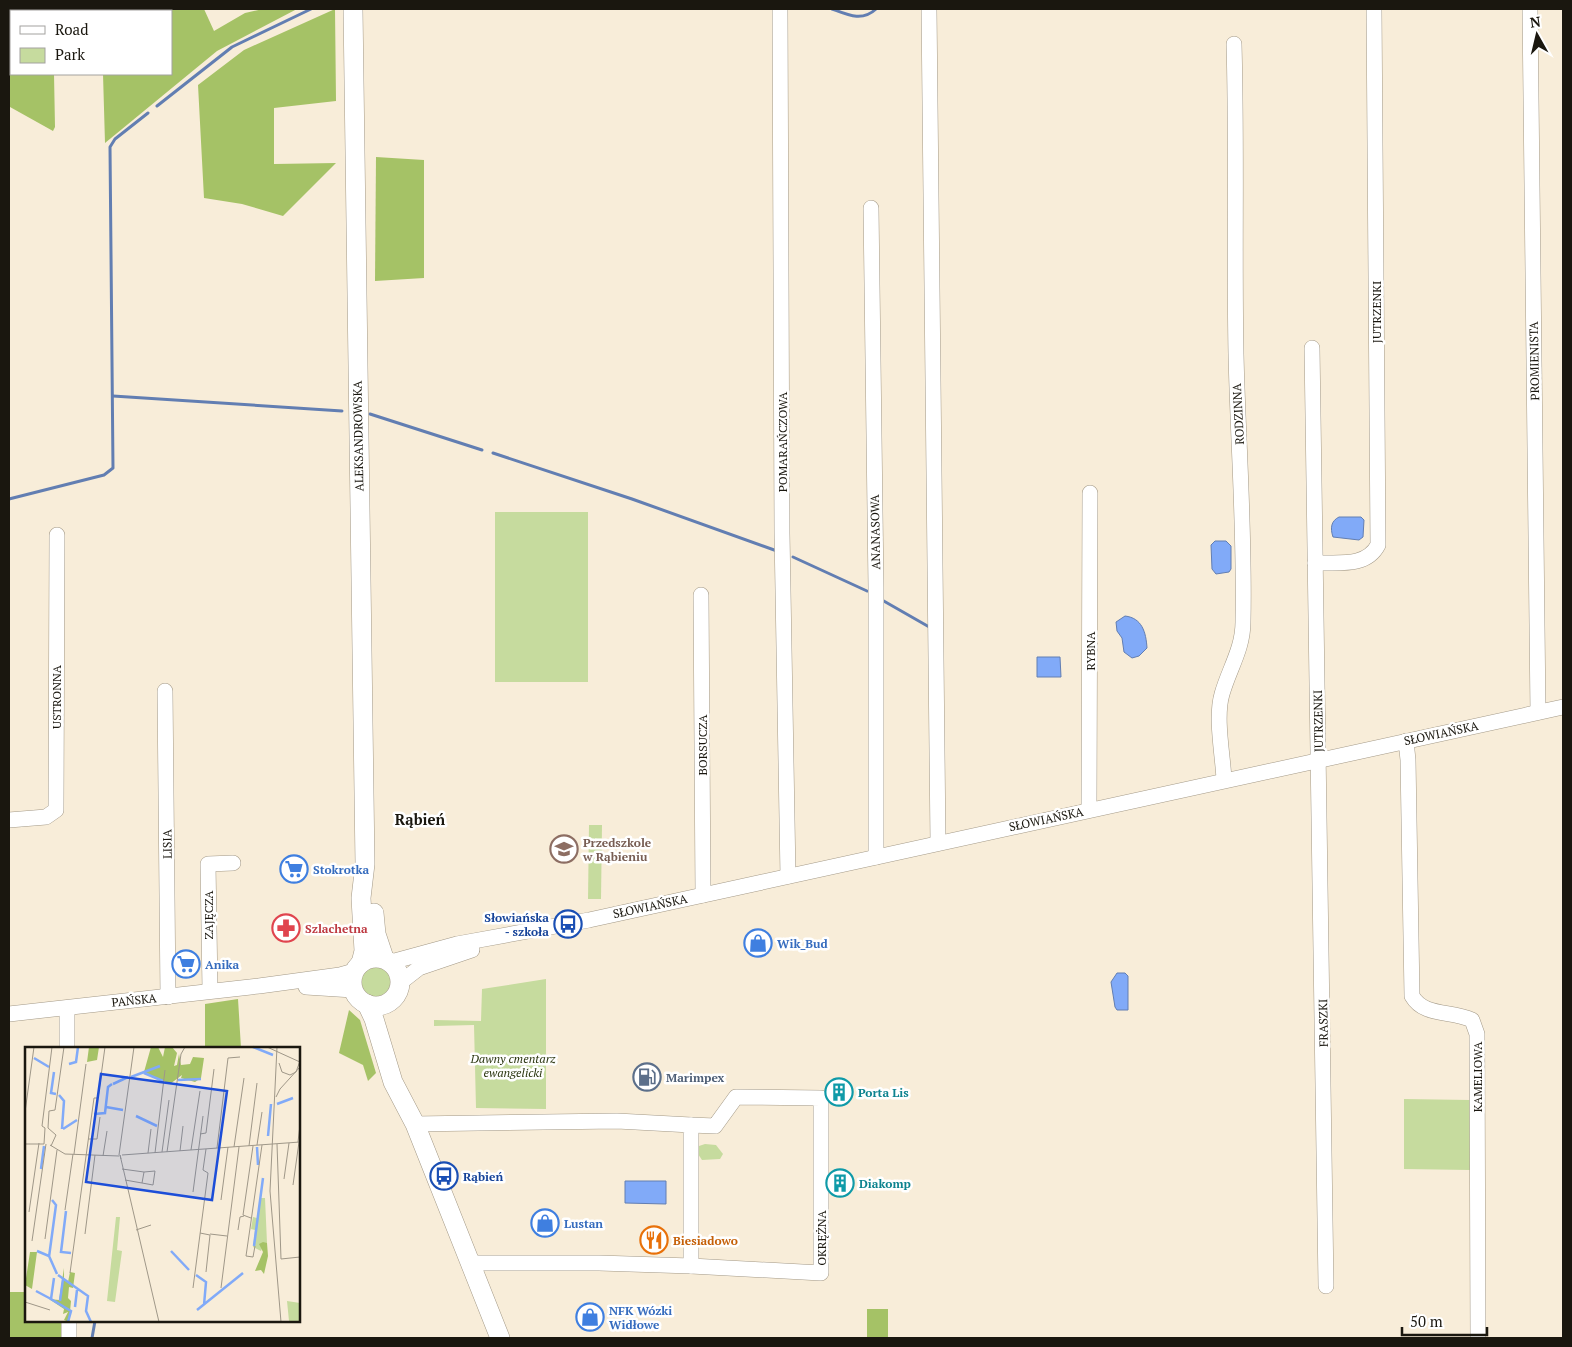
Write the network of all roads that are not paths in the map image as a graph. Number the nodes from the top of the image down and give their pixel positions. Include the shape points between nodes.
1 (353, 9) edge
2 (780, 9) edge
3 (929, 9) edge
4 (1374, 9) edge
5 (1530, 9) edge
6 (1234, 44) dead end
7 (871, 208) dead end
8 (1312, 348) dead end
9 (1090, 493) dead end
10 (57, 535) dead end
11 (1315, 563) junction
12 (701, 595) dead end
13 (165, 691) dead end
14 (1563, 707) edge
15 (1538, 712) junction
16 (1406, 741) junction
17 (1318, 760) junction
18 (1224, 780) junction
19 (1089, 810) junction
20 (9, 820) edge
21 (938, 843) junction
22 (876, 857) junction
23 (233, 863) dead end
24 (365, 864) junction
25 (788, 876) junction
26 (703, 895) junction
27 (528, 932) junction
28 (387, 960) junction
29 (358, 967) junction
30 (401, 982) junction
31 (259, 986) junction
32 (210, 990) junction
33 (354, 990) junction
34 (168, 997) junction
35 (388, 1003) junction
36 (367, 1004) junction
37 (67, 1008) junction
38 (9, 1014) edge
39 (67, 1047) edge
40 (415, 1124) junction
41 (691, 1125) junction
42 (470, 1263) junction
43 (692, 1266) junction
44 (1326, 1286) dead end
45 (69, 1322) edge
46 (69, 1338) edge
47 (500, 1338) edge
48 (1478, 1338) edge

1 - 24 main road, ALEKSANDROWSKA
2 - 25 street, POMARAŃCZOWA via 782,523
3 - 21 street
4 - 11 street, JUTRZENKI via 1378,545 1363,560
5 - 15 street, PROMIENISTA
6 - 18 street, RODZINNA via 1237,152 1235,279 1243,622 1240,647 1222,694 1220,709
7 - 22 street, ANANASOWA
8 - 11 street, JUTRZENKI
9 - 19 street, RYBNA
10 - 20 street, USTRONNA via 56,810 46,818
11 - 17 street, JUTRZENKI
12 - 26 street, BORSUCZA
13 - 34 street, LISIA
14 - 15 street, SŁOWIAŃSKA
15 - 16 street, SŁOWIAŃSKA
16 - 17 street, SŁOWIAŃSKA
16 - 48 street, KAMELIOWA via 1412,996 1416,1004 1425,1010 1459,1014 1472,1020 1477,1034
17 - 18 street, SŁOWIAŃSKA
17 - 44 street, FRASZKI
18 - 19 street, SŁOWIAŃSKA
19 - 21 street, SŁOWIAŃSKA
21 - 22 street, SŁOWIAŃSKA
22 - 25 street, SŁOWIAŃSKA
23 - 32 street, ZAJĘCZA via 208,864
24 - 28 main road, ALEKSANDROWSKA via 376,934
24 - 29 main road, ALEKSANDROWSKA via 362,898 364,951
25 - 26 street, SŁOWIAŃSKA
26 - 27 street, SŁOWIAŃSKA
27 - 28 street, SŁOWIAŃSKA
27 - 30 street, SŁOWIAŃSKA via 419,968
28 - 29 main road via 370,958
28 - 30 main road via 397,968
29 - 31 street, PAŃSKA via 340,975
29 - 33 main road via 352,980
30 - 35 main road via 396,996
31 - 32 street, PAŃSKA
31 - 33 street, PAŃSKA
32 - 34 street, PAŃSKA
33 - 36 main road
34 - 37 street, PAŃSKA
35 - 36 main road via 378,1006
35 - 40 main road via 391,1031
36 - 40 main road via 393,1082
37 - 38 street, PAŃSKA
37 - 39 street
40 - 41 street, OKRĘŻNA via 617,1121
40 - 42 main road
41 - 43 street
41 - 43 street, OKRĘŻNA via 715,1126 736,1097 821,1098 821,1273
42 - 43 street, OKRĘŻNA via 599,1262
42 - 47 main road
45 - 46 street

